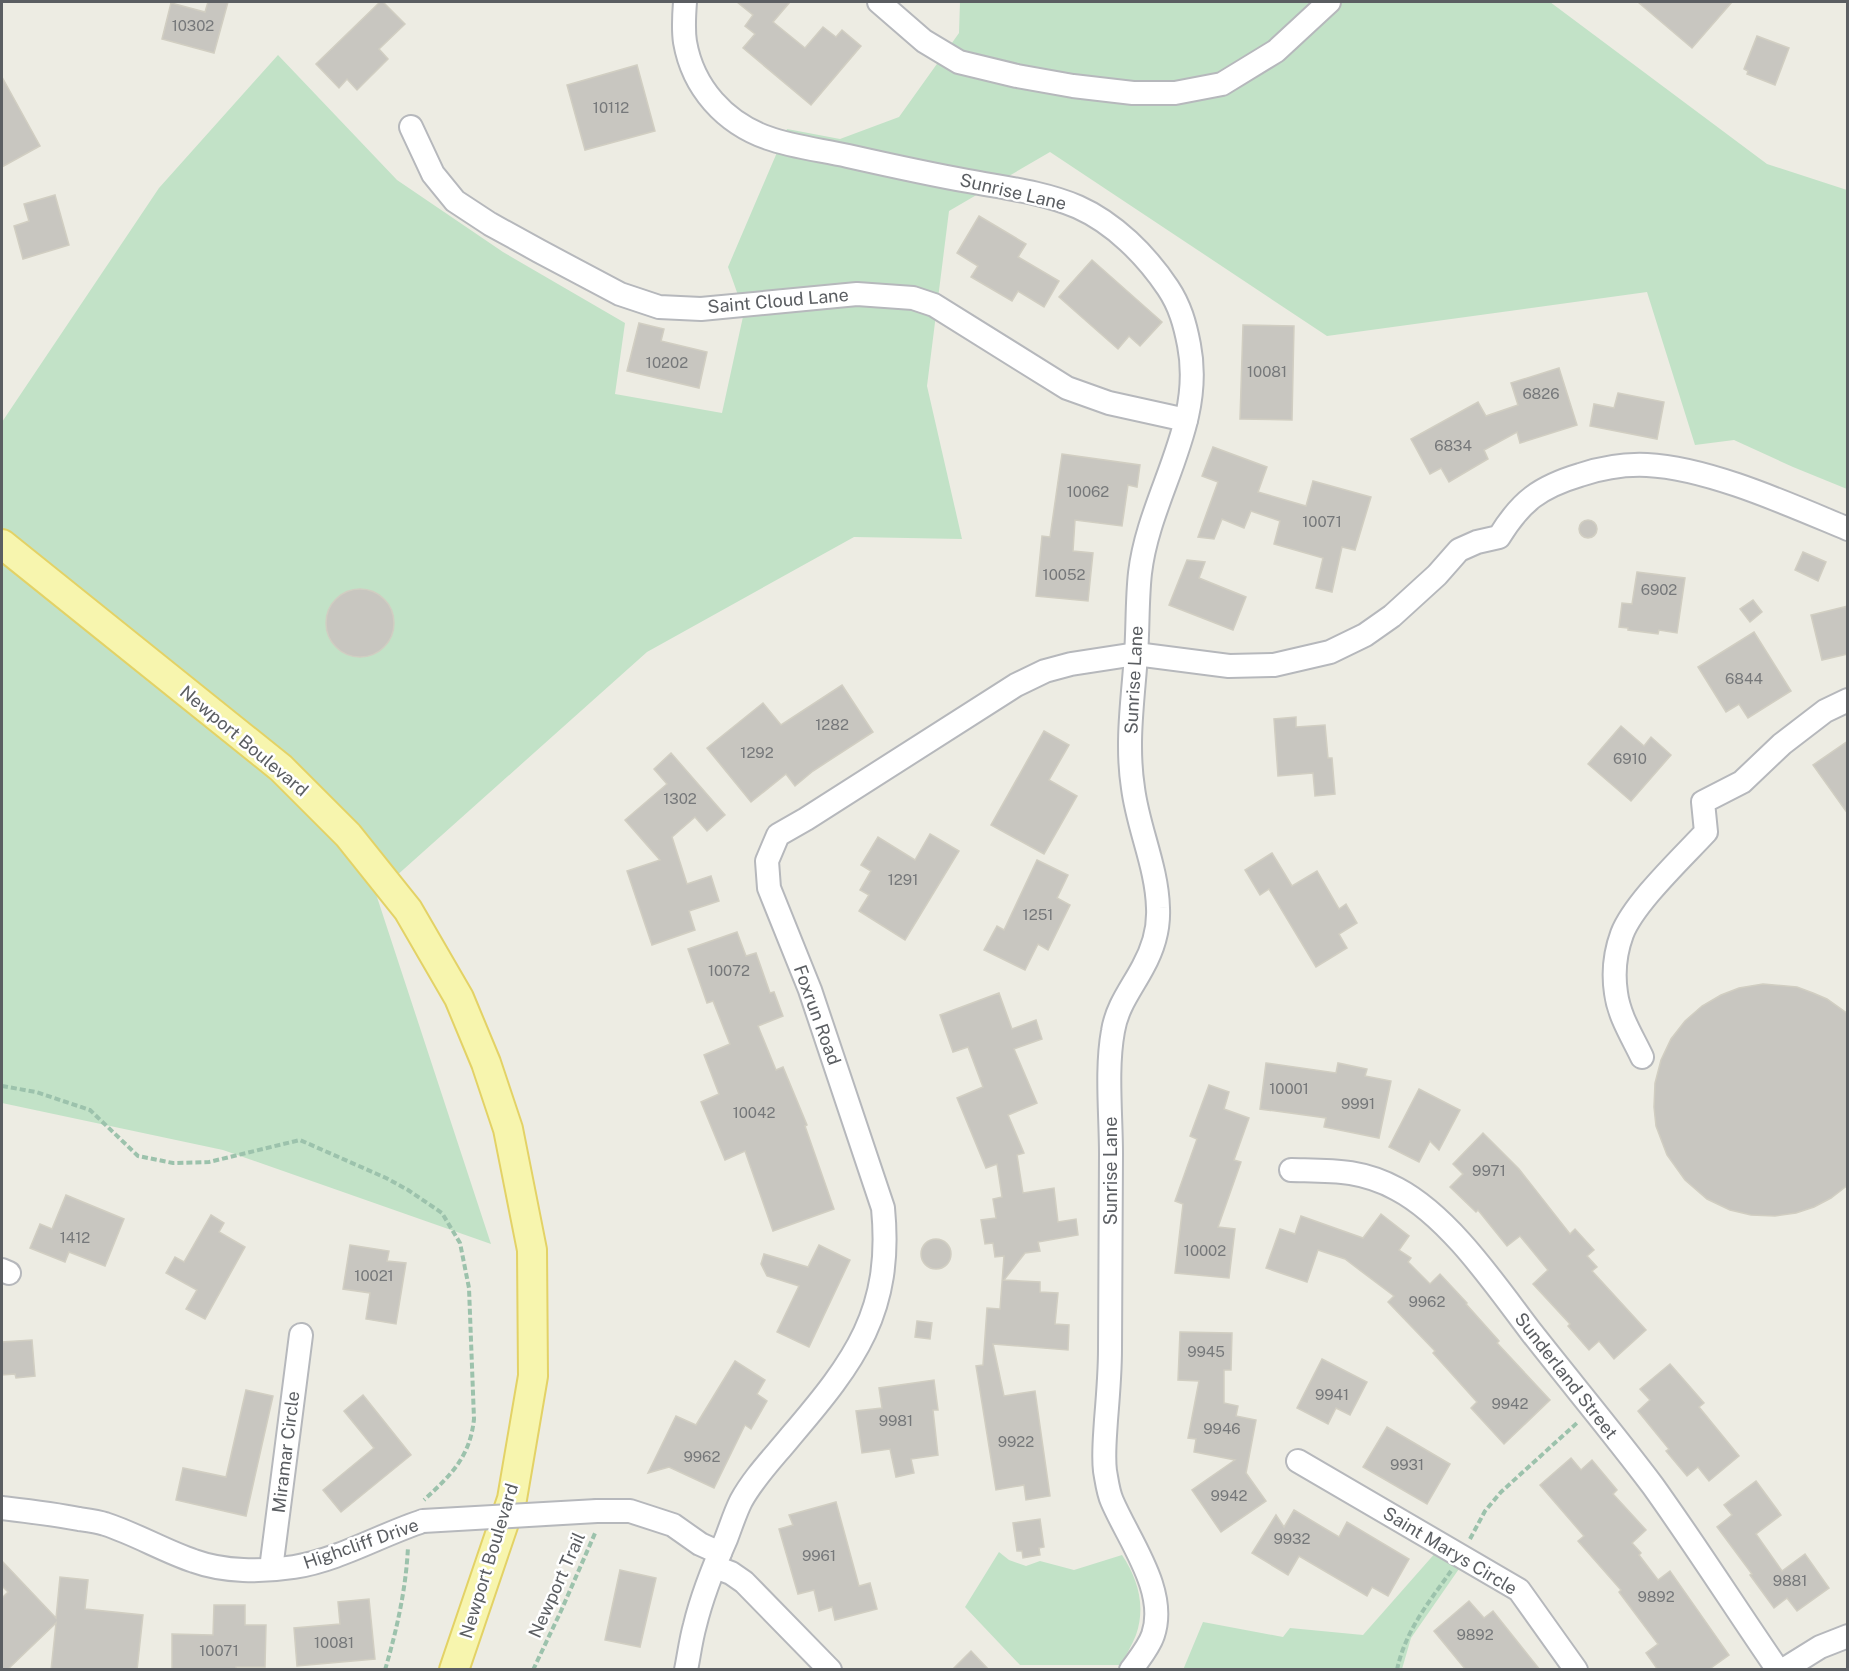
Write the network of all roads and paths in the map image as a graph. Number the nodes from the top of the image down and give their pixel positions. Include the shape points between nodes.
1 (685, 2) edge
2 (879, 2) edge
3 (1329, 2) edge
4 (411, 127) dead end
5 (1186, 420) junction
6 (1848, 529) edge
7 (2, 544) edge
8 (1136, 654) junction
9 (1848, 700) edge
10 (1642, 1057) dead end
11 (2, 1086) edge
12 (1292, 1170) dead end
13 (302, 1335) dead end
14 (1593, 1410) junction
15 (1298, 1461) dead end
16 (2, 1508) edge
17 (601, 1511) junction
18 (416, 1524) junction
19 (1461, 1556) junction
20 (717, 1560) junction
21 (271, 1569) junction
22 (1848, 1636) edge
23 (385, 1670) edge
24 (454, 1670) edge
25 (533, 1670) edge
26 (686, 1670) edge
27 (830, 1670) edge
28 (1131, 1670) edge
29 (1397, 1670) edge
30 (1576, 1670) edge
31 (1778, 1670) edge
32 (1783, 1670) edge

1 - 5 street, Sunrise Lane via 684,39 692,69 706,94 745,129 786,144 1044,195 1076,206 1120,234 1167,286 1185,324 1192,356 1192,391
2 - 3 street via 924,41 959,62 1073,86 1175,93 1222,84 1276,51
4 - 5 street, Saint Cloud Lane via 433,174 455,201 620,294 659,307 701,309 857,294 913,298 934,305 1067,388 1109,403
5 - 8 street, Sunrise Lane via 1147,534 1140,573
6 - 8 street, Foxrun Road via 1756,492 1668,467 1623,466 1592,471 1560,481 1528,499 1498,537 1459,550 1392,616 1365,636 1330,652 1274,666 1229,666
7 - 24 main road, Newport Boulevard via 281,768 348,835 408,910 459,999 486,1063 508,1130 532,1250 533,1376 512,1499
8 - 20 street, Foxrun Road via 1071,664 1044,671 1016,685 778,835 766,861 769,888 810,990 884,1208 885,1258 870,1324 855,1354 830,1390 753,1481
8 - 28 street, Sunrise Lane via 1130,724 1133,788 1154,872 1159,910 1154,943 1113,1026 1110,1375 1104,1460 1110,1496 1146,1571 1158,1611 1153,1636
9 - 10 street via 1825,711 1782,744 1743,783 1702,802 1706,832 1637,908 1622,934 1614,967 1623,1019
11 - 18 path via 36,1092 90,1110 138,1156 173,1163 209,1162 300,1140 386,1178 442,1214 460,1244 469,1288 474,1419 465,1454 412,1510
12 - 14 street, Sunderland Street via 1344,1171 1376,1178 1433,1215 1465,1249
13 - 21 street, Miramar Circle
14 - 19 path via 1501,1492 1485,1511
14 - 31 street, Sunderland Street via 1652,1486
15 - 19 street, Saint Marys Circle
16 - 21 street, Highcliff Drive via 103,1523 195,1562 226,1568
17 - 18 street, Highcliff Drive, bridge
17 - 20 street, Highcliff Drive via 630,1511 673,1525
17 - 25 path, Newport Trail
18 - 21 street, Highcliff Drive via 320,1560
18 - 23 path
19 - 29 path via 1415,1622
19 - 30 street, Saint Marys Circle via 1519,1590
20 - 26 street, Foxrun Road via 695,1624
20 - 27 street via 744,1582
22 - 32 street via 1820,1647

